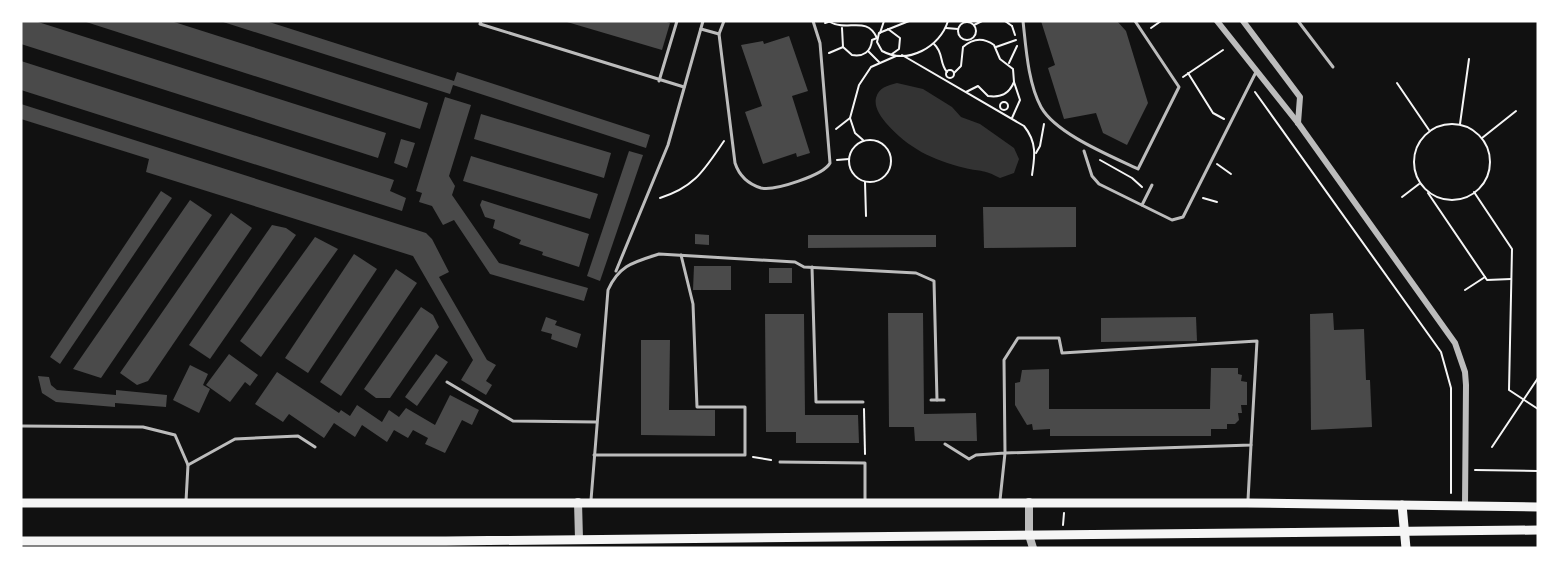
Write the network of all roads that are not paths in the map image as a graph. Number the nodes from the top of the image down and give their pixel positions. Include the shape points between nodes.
1 (481, 21) edge
2 (676, 21) edge
3 (703, 21) edge
4 (724, 21) edge
5 (813, 21) edge
6 (1023, 21) edge
7 (1135, 21) edge
8 (1243, 21) edge
9 (1298, 21) edge
10 (1220, 22) edge
11 (701, 29) junction
12 (718, 34) junction
13 (1333, 67) dead end
14 (1256, 72) junction
15 (659, 81) junction
16 (684, 87) junction
17 (1298, 123) junction
18 (1084, 151) dead end
19 (1152, 185) dead end
20 (1142, 206) junction
21 (681, 255) junction
22 (812, 267) junction
23 (616, 273) junction
24 (447, 382) dead end
25 (931, 400) dead end
26 (937, 400) junction
27 (944, 400) dead end
28 (864, 402) road end
29 (596, 422) junction
30 (21, 426) edge
31 (945, 444) dead end
32 (1251, 445) junction
33 (315, 447) dead end
34 (1005, 453) junction
35 (594, 455) junction
36 (780, 462) road end
37 (188, 465) junction
38 (578, 502) junction
39 (591, 502) junction
40 (865, 502) junction
41 (999, 502) junction
42 (1029, 502) junction
43 (21, 503) edge
44 (1248, 503) junction
45 (186, 504) junction
46 (1402, 505) junction
47 (1465, 505) junction
48 (1538, 507) edge
49 (1406, 530) junction
50 (1538, 530) edge
51 (1029, 535) junction
52 (579, 540) junction
53 (21, 541) edge
54 (696, 543) edge
55 (759, 543) edge
56 (210, 545) edge
57 (262, 545) edge
58 (446, 545) edge
59 (1033, 548) edge
60 (1406, 548) edge

1 - 15 lane via 480,24
2 - 15 lane
3 - 11 lane
4 - 12 lane
5 - 12 lane via 821,56 831,160 820,173 772,188 752,184 738,171
6 - 7 lane via 1036,96 1045,112 1076,137 1138,169 1179,87
8 - 17 street via 1300,97
9 - 13 lane
10 - 14 street
11 - 12 lane
11 - 16 lane
14 - 17 street
14 - 20 lane via 1183,217 1172,220
15 - 16 lane
16 - 23 lane via 668,145
17 - 47 street via 1455,343 1466,385
18 - 20 lane via 1095,181
19 - 20 lane
21 - 22 lane via 795,262
21 - 23 lane via 659,254
21 - 35 lane via 693,304 697,407 745,407 745,455
22 - 26 lane via 916,273 934,281
22 - 28 lane via 816,402
23 - 29 lane via 606,300
24 - 29 lane via 513,421
25 - 26 lane
26 - 27 lane
29 - 35 lane
30 - 37 lane via 144,427 175,435
31 - 34 lane via 969,459
32 - 34 lane
32 - 34 lane via 1257,341 1062,353 1059,338 1018,338 1004,360
32 - 44 lane
33 - 37 lane via 298,436 235,439
34 - 41 lane
35 - 39 lane
36 - 40 lane via 865,463
37 - 45 lane
38 - 39 main road
38 - 45 main road
38 - 52 street
39 - 40 main road
40 - 41 main road
41 - 42 main road
42 - 44 main road
42 - 51 street
43 - 45 main road
44 - 46 main road
46 - 47 main road
46 - 49 main road
47 - 48 main road
49 - 50 main road
49 - 51 main road
49 - 60 main road
51 - 55 main road
51 - 59 street
52 - 54 main road
52 - 58 main road
53 - 56 main road
54 - 55 main road
56 - 57 main road
57 - 58 main road

